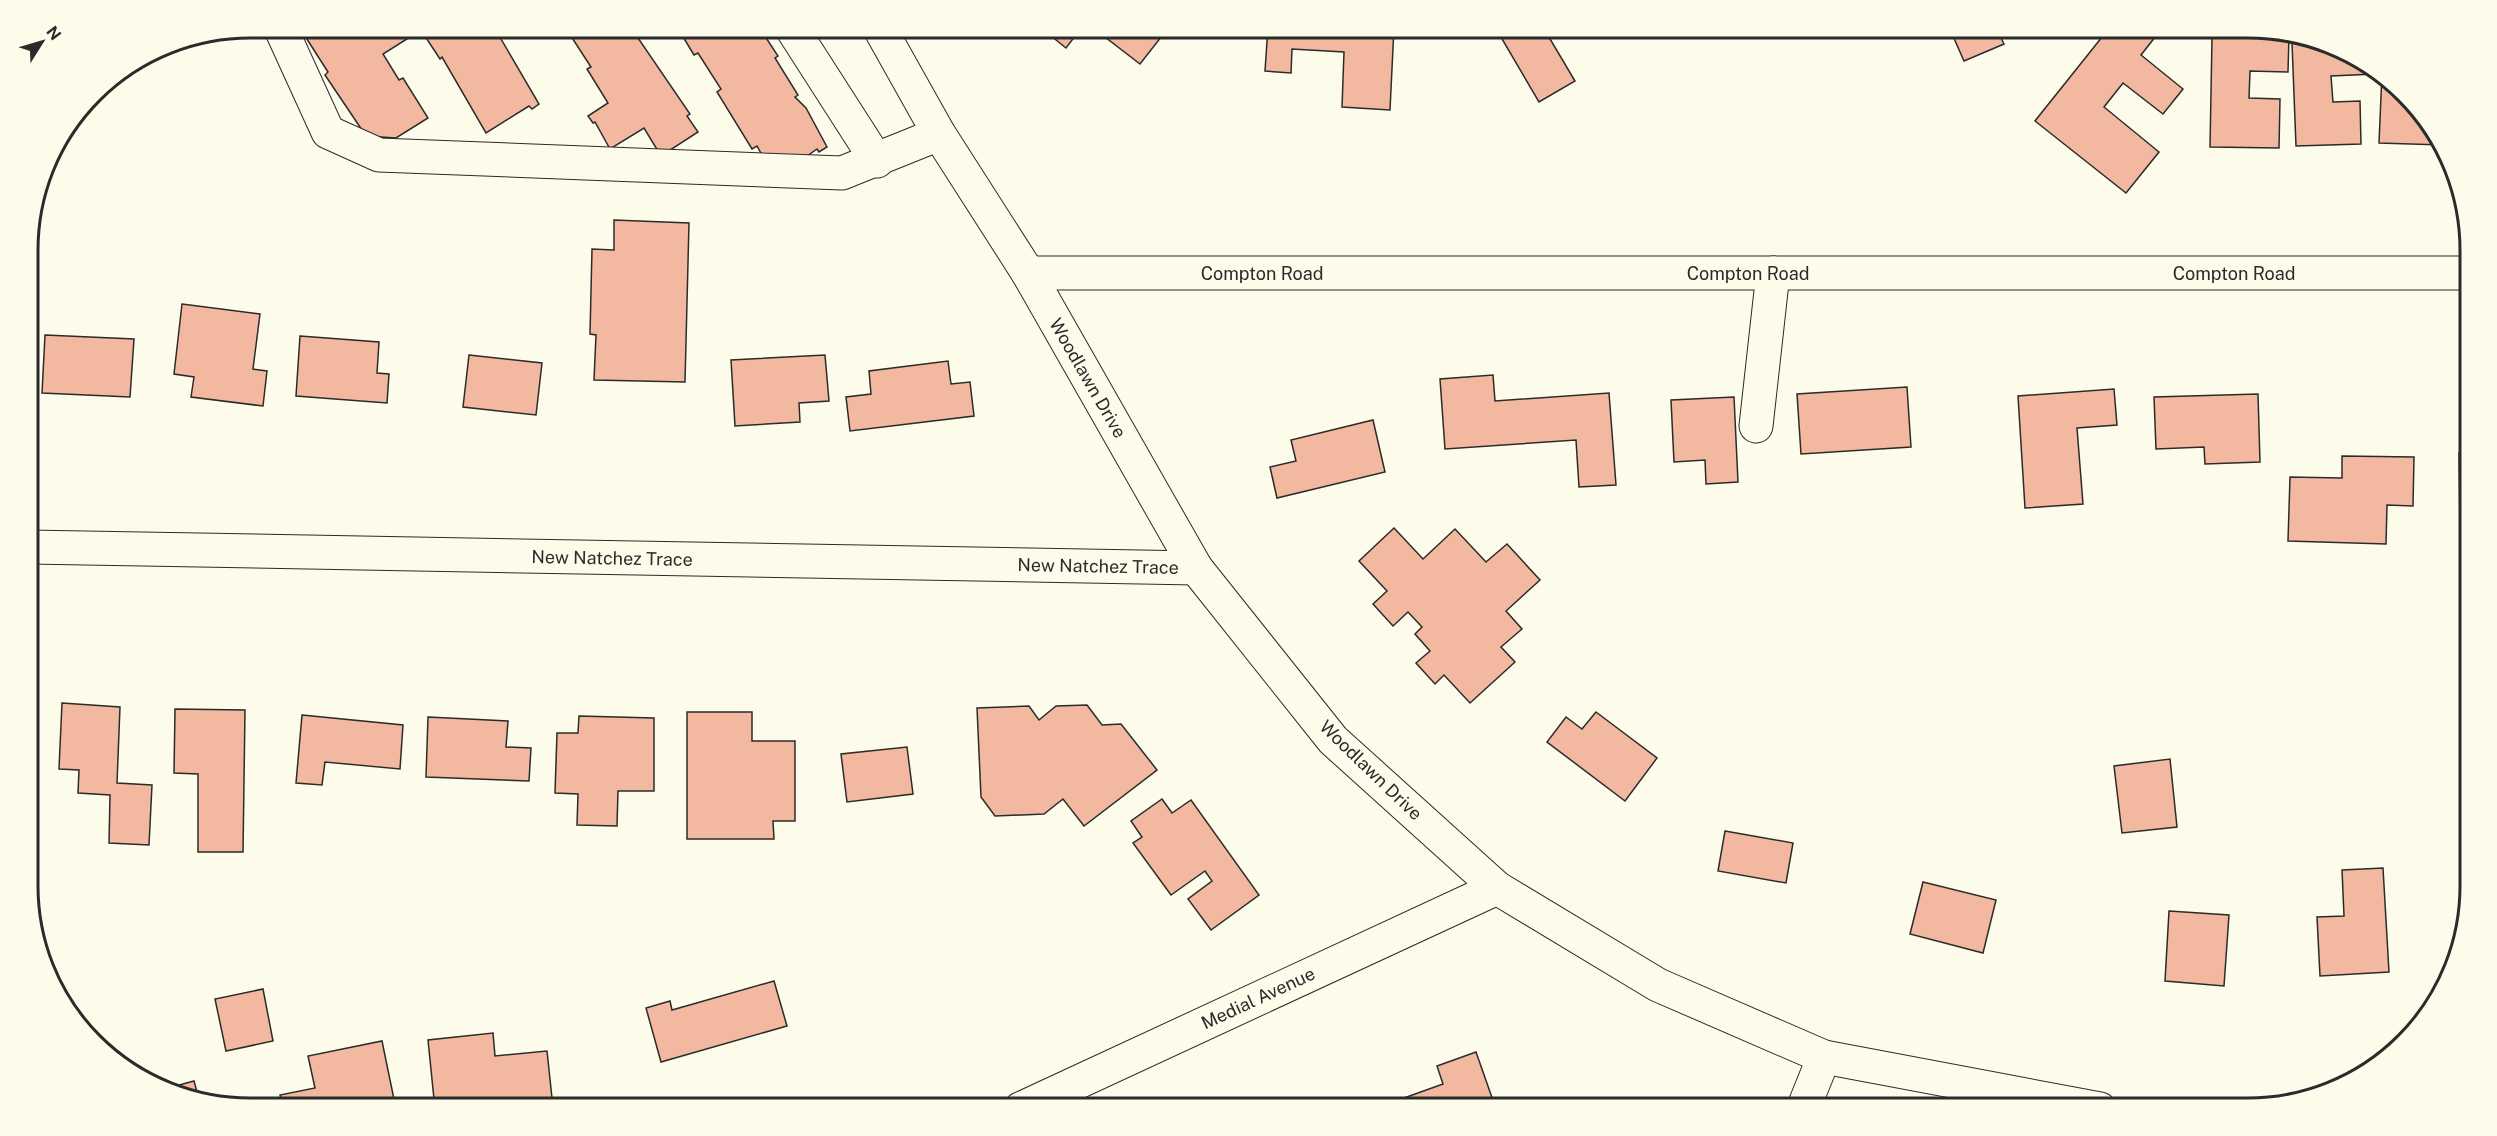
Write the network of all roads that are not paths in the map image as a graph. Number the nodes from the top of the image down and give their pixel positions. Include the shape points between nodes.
1 (285, 38) edge
2 (798, 38) edge
3 (885, 38) edge
4 (939, 134) junction
5 (877, 160) junction
6 (1028, 273) junction
7 (1773, 273) junction
8 (2460, 273) edge
9 (1756, 426) dead end
10 (38, 547) edge
11 (1196, 568) junction
12 (1497, 888) junction
13 (1824, 1057) junction
14 (1044, 1098) edge
15 (1807, 1098) edge
16 (2042, 1098) edge

1 - 5 street via 327,132 379,155 842,173
2 - 5 street
3 - 4 street, Woodlawn Drive
4 - 5 street
4 - 6 street, Woodlawn Drive
6 - 7 street, Compton Road
6 - 11 street, Woodlawn Drive
7 - 8 street, Compton Road
7 - 9 street
10 - 11 street, New Natchez Trace
11 - 12 street, Woodlawn Drive via 1333,740
12 - 13 street, Woodlawn Drive via 1658,986
12 - 14 street, Medial Avenue
13 - 15 street
13 - 16 street, Woodlawn Drive

